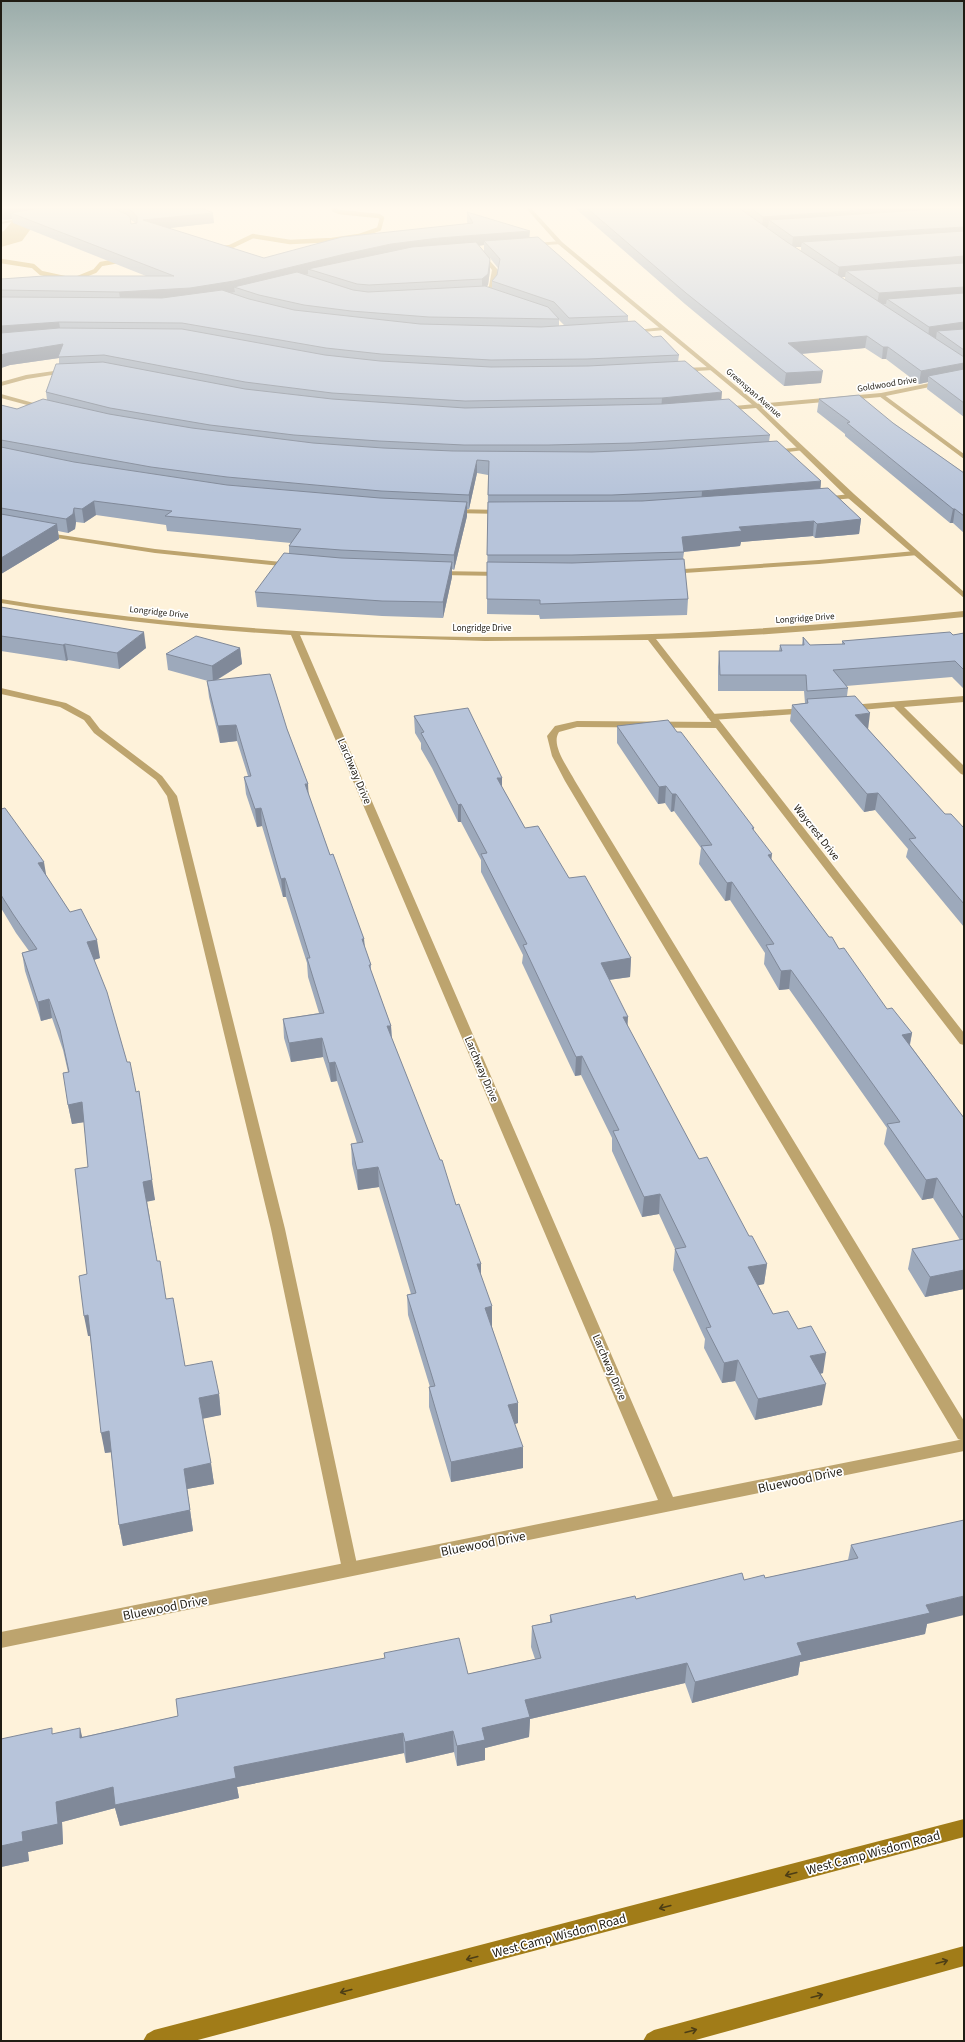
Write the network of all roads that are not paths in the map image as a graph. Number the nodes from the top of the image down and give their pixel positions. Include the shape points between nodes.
1 (633, 303) edge
2 (663, 329) junction
3 (624, 332) edge
4 (711, 369) junction
5 (73, 371) edge
6 (674, 371) edge
7 (964, 378) edge
8 (1, 384) edge
9 (881, 395) junction
10 (1, 396) edge
11 (757, 406) junction
12 (54, 410) edge
13 (712, 410) edge
14 (802, 449) junction
15 (764, 452) edge
16 (964, 457) edge
17 (851, 496) junction
18 (814, 500) edge
19 (447, 511) edge
20 (510, 512) edge
21 (39, 533) edge
22 (916, 553) junction
23 (297, 565) edge
24 (429, 572) edge
25 (661, 572) edge
26 (515, 574) edge
27 (964, 596) edge
28 (1, 600) edge
29 (964, 614) edge
30 (295, 632) junction
31 (650, 637) junction
32 (1, 691) edge
33 (964, 699) edge
34 (897, 705) junction
35 (843, 709) edge
36 (820, 710) edge
37 (715, 721) junction
38 (964, 772) edge
39 (964, 1041) edge
40 (964, 1434) edge
41 (964, 1445) edge
42 (669, 1506) junction
43 (350, 1570) junction
44 (1, 1640) edge
45 (964, 1828) edge
46 (964, 1956) edge
47 (154, 2041) edge
48 (654, 2041) edge

1 - 2 street, Greenspan Avenue
2 - 3 street
2 - 4 street, Greenspan Avenue
4 - 6 street
4 - 11 street, Greenspan Avenue
5 - 8 street
7 - 9 street, Goldwood Drive
9 - 11 street, Goldwood Drive
9 - 16 street
10 - 12 street
11 - 13 street, Goldwood Drive
11 - 14 street, Greenspan Avenue
14 - 15 street
14 - 17 street, Greenspan Avenue
17 - 18 street
17 - 22 street, Greenspan Avenue
19 - 20 street
21 - 23 street via 156,551
22 - 25 street
22 - 27 street, Greenspan Avenue
24 - 26 street
28 - 30 street, Longridge Drive via 106,616 199,626
29 - 31 street, Longridge Drive via 739,633
30 - 31 street, Longridge Drive via 459,638
30 - 42 street, Larchway Drive
31 - 37 street, Waycrest Drive
32 - 43 street via 63,706 87,718 97,732 159,778 172,796 278,1230
33 - 34 street
34 - 35 street
34 - 38 street
36 - 37 street
37 - 39 street, Waycrest Drive
37 - 40 street via 589,723 560,728 552,737 554,748 570,781
41 - 42 street, Bluewood Drive
42 - 43 street, Bluewood Drive
43 - 44 street, Bluewood Drive
45 -> 47 main road, West Camp Wisdom Road
48 -> 46 main road

